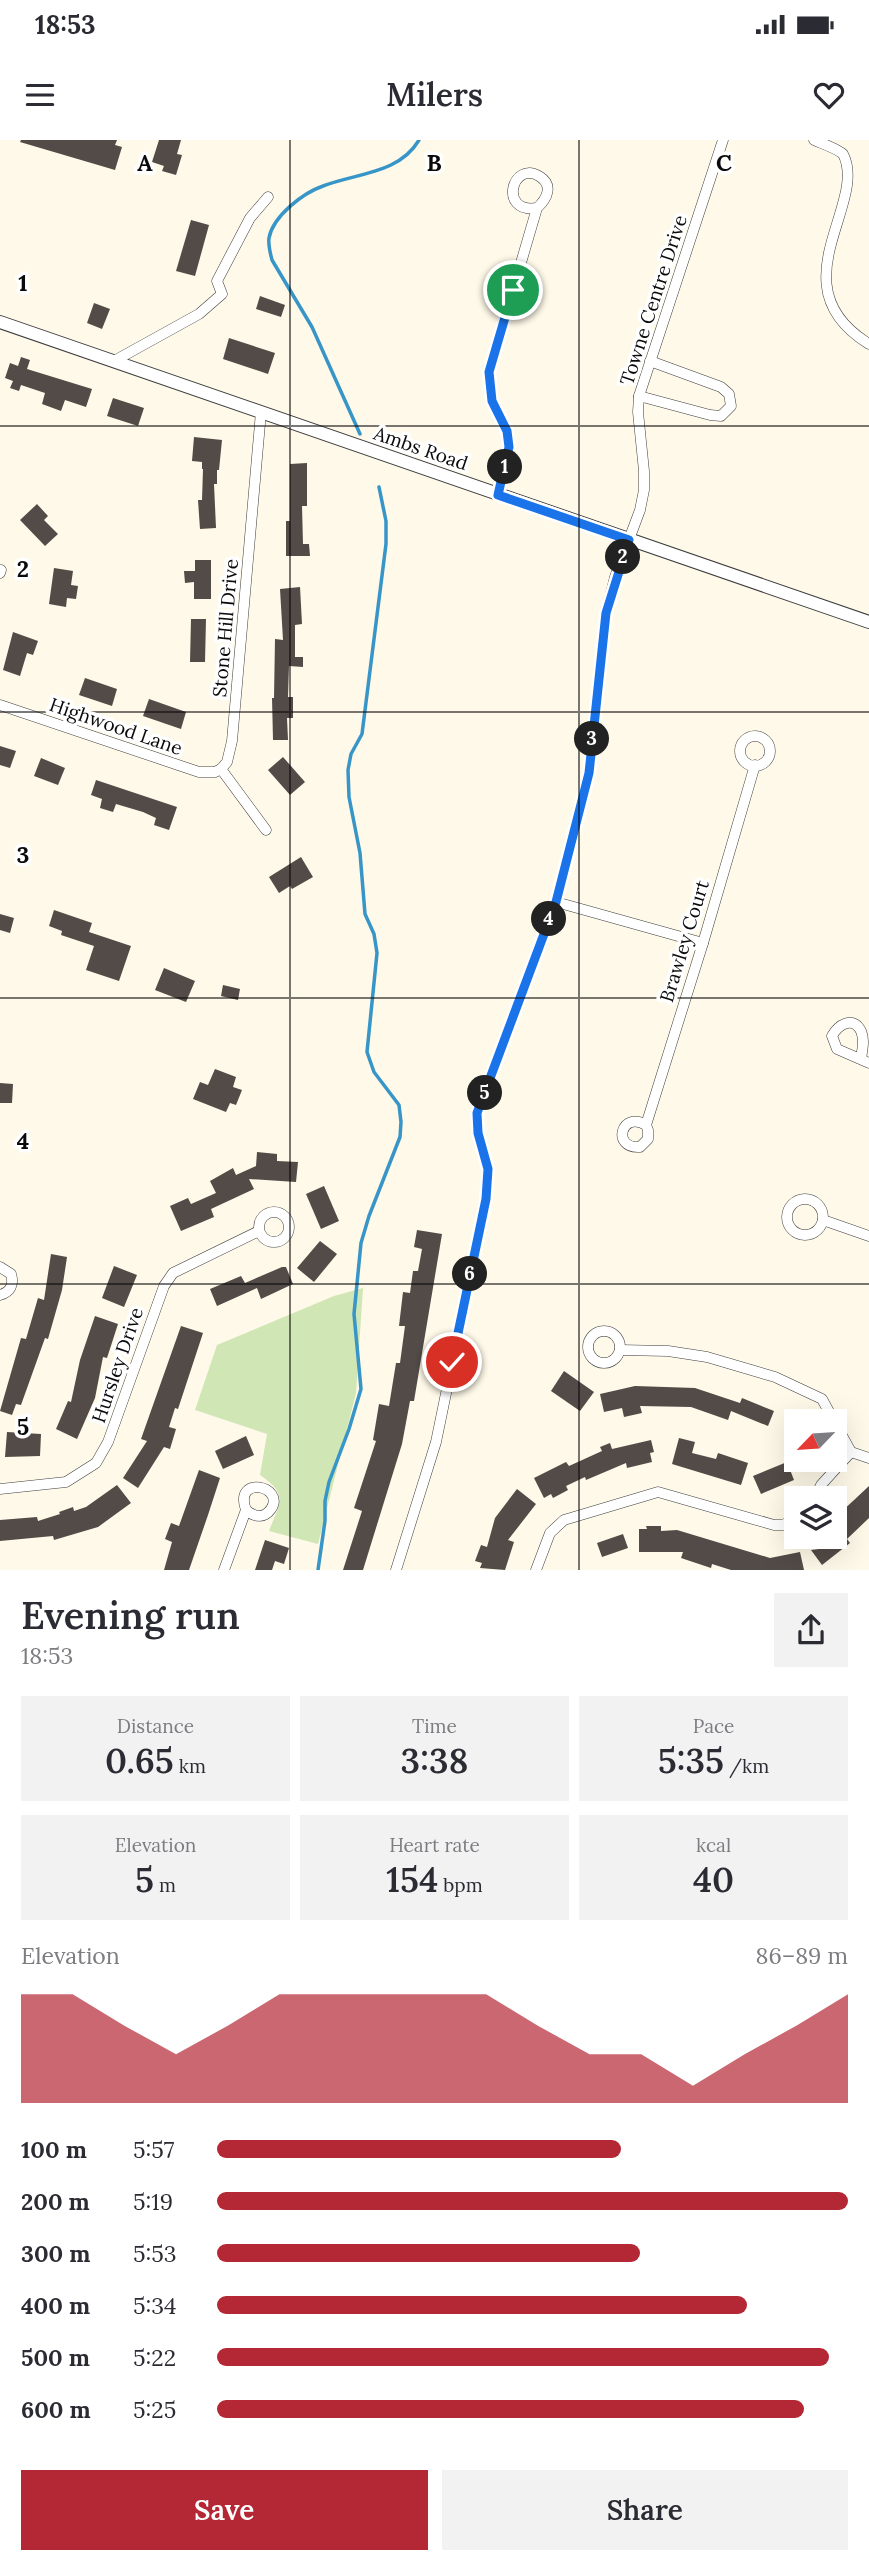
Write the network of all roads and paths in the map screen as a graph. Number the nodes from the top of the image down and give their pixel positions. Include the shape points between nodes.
1 (723, 140) edge
2 (814, 140) edge
3 (268, 197) dead end
4 (854, 204) dead end
5 (537, 208) dead end
6 (848, 226) dead end
7 (0, 322) edge
8 (869, 344) edge
9 (114, 361) junction
10 (650, 361) junction
11 (639, 396) junction
12 (261, 412) junction
13 (498, 495) junction
14 (629, 540) junction
15 (869, 622) edge
16 (0, 705) edge
17 (755, 765) dead end
18 (221, 769) junction
19 (265, 830) dead end
20 (556, 902) junction
21 (703, 943) junction
22 (646, 1125) dead end
23 (823, 1220) dead end
24 (259, 1231) dead end
25 (869, 1236) edge
26 (0, 1267) edge
27 (0, 1295) edge
28 (620, 1350) dead end
29 (827, 1409) edge
30 (847, 1445) edge
31 (851, 1452) junction
32 (869, 1458) edge
33 (821, 1486) edge
34 (0, 1489) edge
35 (246, 1510) dead end
36 (784, 1524) edge
37 (224, 1570) edge
38 (396, 1570) edge
39 (536, 1570) edge

1 - 10 street, Towne Centre Drive
2 - 4 street via 842,153 851,164 856,179
3 - 9 street via 250,218 217,281 222,294 199,314
5 - 13 street via 489,372 492,401 507,431 509,447
6 - 8 street via 835,259 833,305 851,333
7 - 9 street, Ambs Road
9 - 12 street, Ambs Road
10 - 11 street, Towne Centre Drive
10 - 11 street via 721,387 729,394 731,406 721,416 710,415
11 - 14 street, Towne Centre Drive via 643,490
12 - 13 street, Ambs Road
12 - 18 street, Stone Hill Drive via 232,741
13 - 14 street, Ambs Road
14 - 15 street, Ambs Road
14 - 20 street, Towne Centre Drive via 606,613 589,773
16 - 18 street, Highwood Lane via 199,772
17 - 21 street, Brawley Court
18 - 19 street
20 - 21 street
20 - 38 street, Towne Centre Drive via 477,1113 488,1169 486,1199 436,1443
21 - 22 street, Brawley Court
23 - 25 street
24 - 34 street, Hursley Drive via 173,1273 96,1463 66,1482
26 - 27 street via 11,1274 13,1282
28 - 29 street via 707,1357 775,1377 822,1399
30 - 31 street
31 - 32 street
31 - 33 street
35 - 37 street
36 - 39 street via 658,1492 564,1520 550,1533

